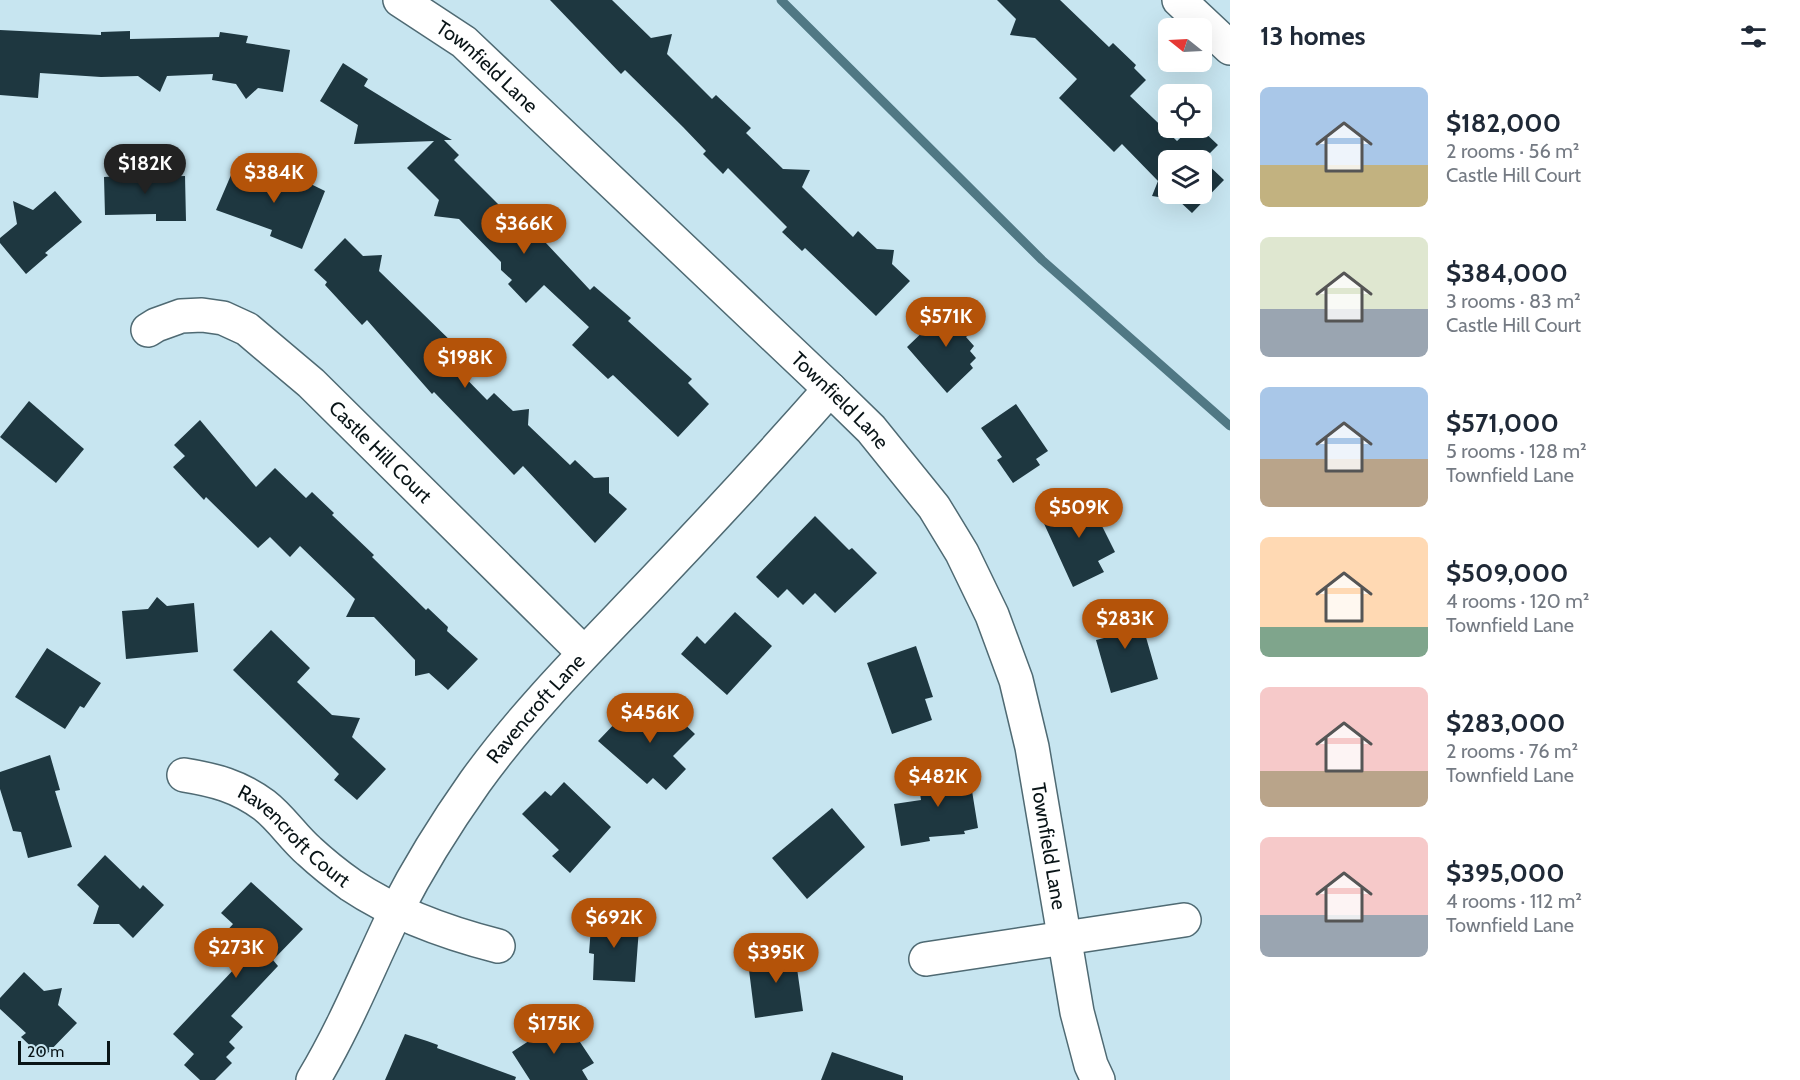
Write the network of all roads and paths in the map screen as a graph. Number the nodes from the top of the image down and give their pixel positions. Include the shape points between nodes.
1 (400, 0) edge
2 (1179, 0) edge
3 (1230, 48) edge
4 (148, 330) dead end
5 (830, 389) junction
6 (584, 653) junction
7 (184, 775) dead end
8 (396, 911) junction
9 (1184, 920) dead end
10 (1064, 938) junction
11 (498, 946) dead end
12 (926, 958) dead end
13 (314, 1080) edge
14 (1098, 1080) edge

1 - 5 street, Townfield Lane via 464,42
2 - 3 street
4 - 6 street, Castle Hill Court via 181,316 202,315 223,318 247,329 311,384
5 - 6 street, Ravencroft Lane via 735,496
5 - 10 street, Townfield Lane via 871,429 934,507 992,615 1016,680 1032,747
6 - 8 street, Ravencroft Lane via 508,738 475,783
7 - 8 street, Ravencroft Court via 223,783 265,806 309,852 351,885
8 - 11 street, Ravencroft Court
8 - 13 street, Ravencroft Lane
9 - 10 street
10 - 12 street, Townfield Lane
10 - 14 street, Townfield Lane via 1077,1012

